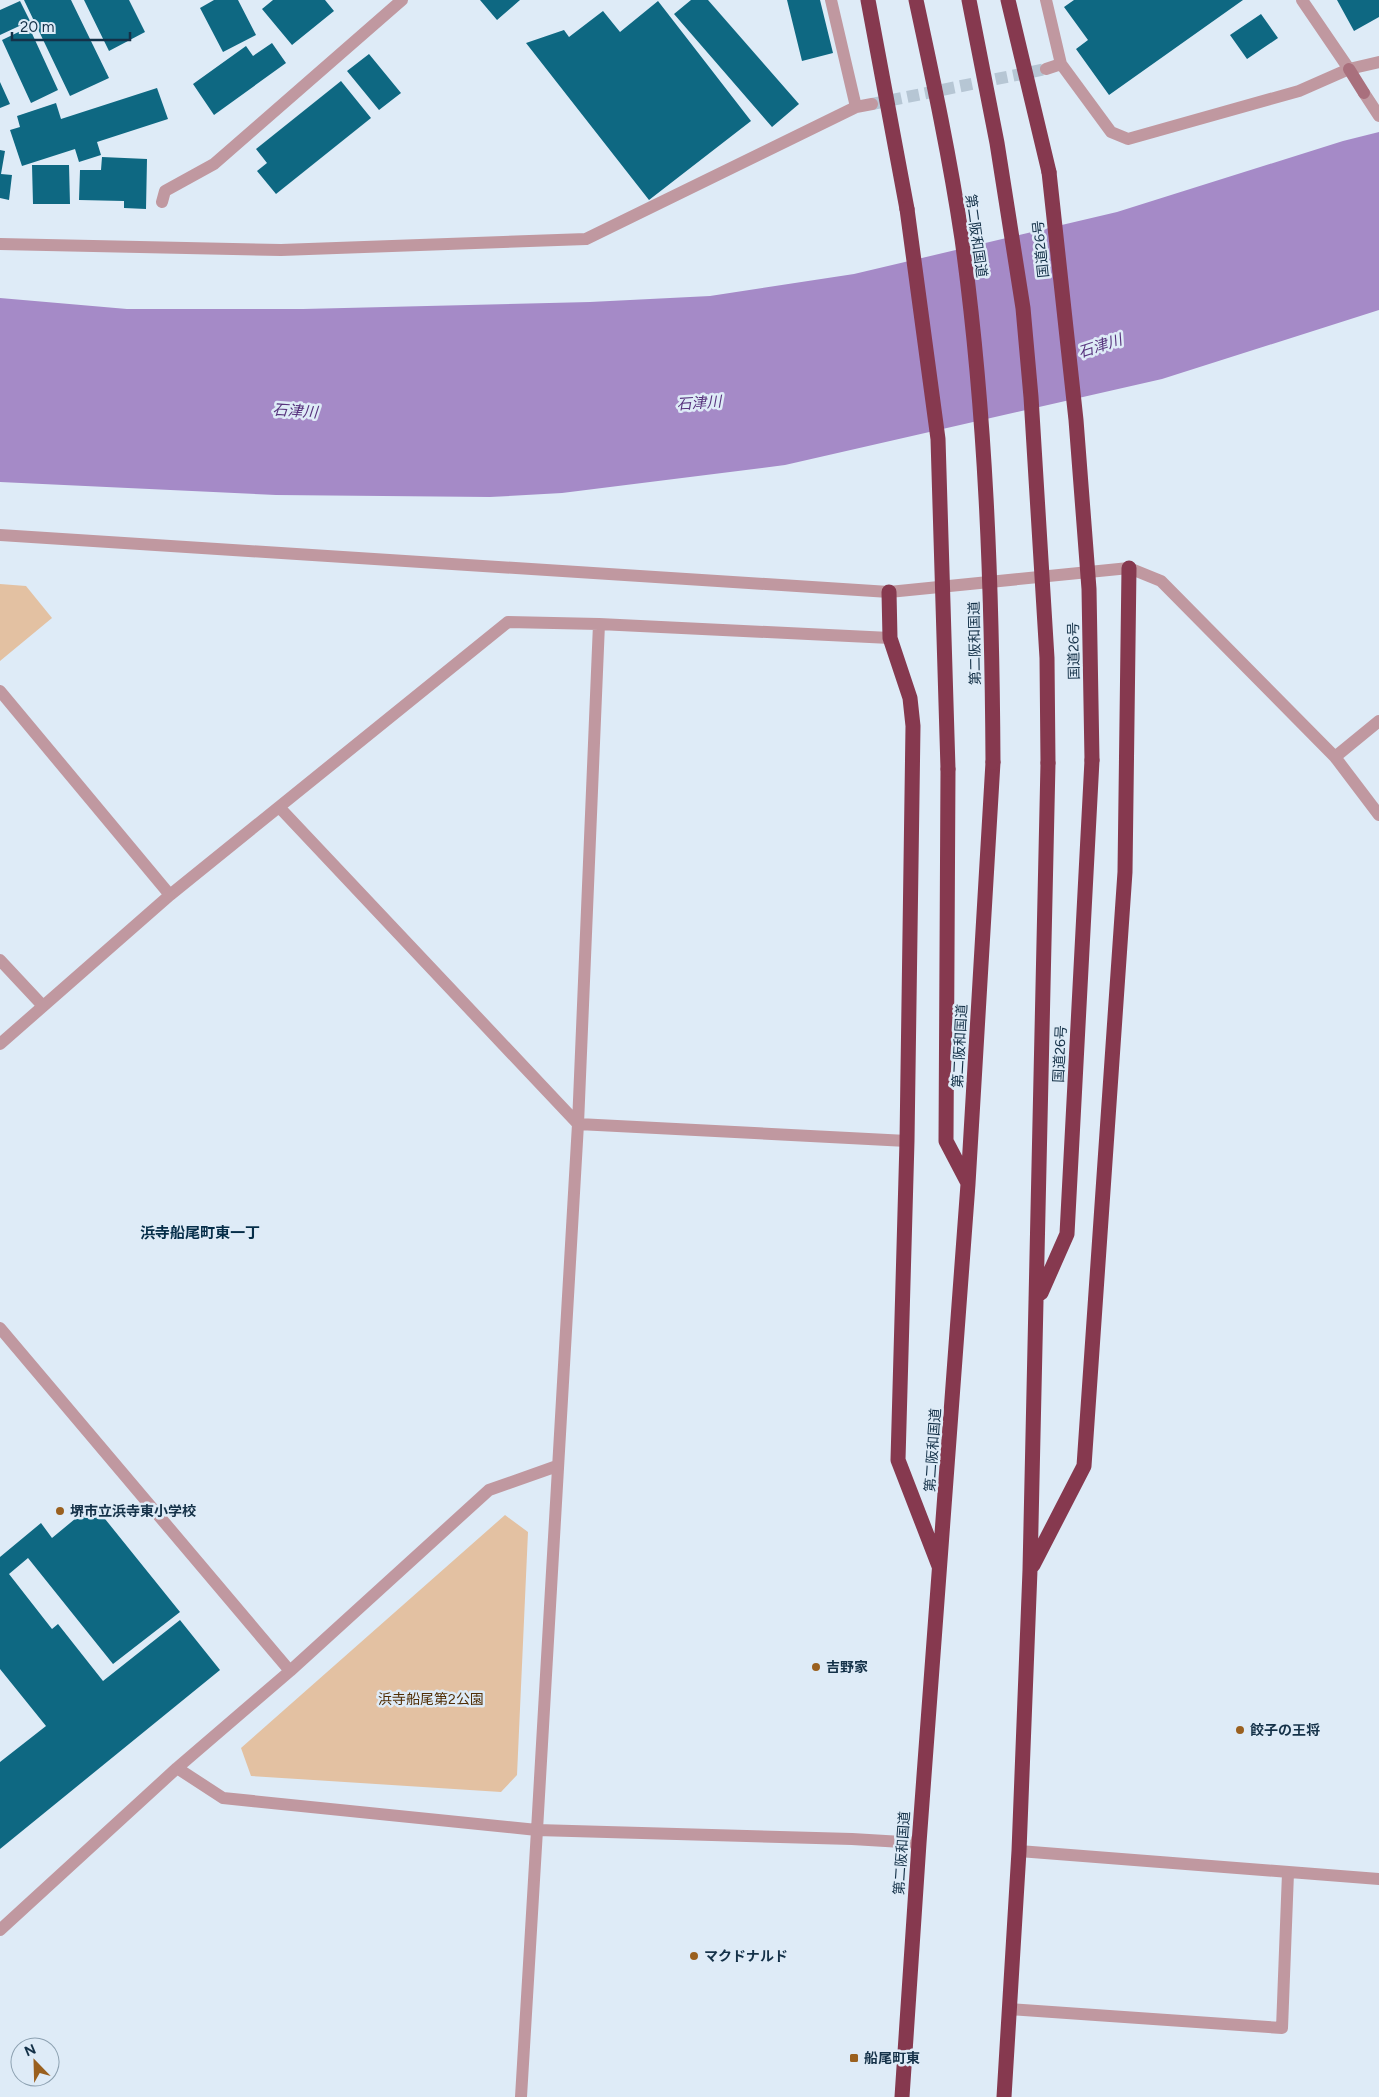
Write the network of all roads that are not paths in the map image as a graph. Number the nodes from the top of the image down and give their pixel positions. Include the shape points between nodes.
1 (402, 0) edge
2 (831, 0) edge
3 (868, 0) edge
4 (916, 0) edge
5 (969, 0) edge
6 (1008, 0) edge
7 (1046, 0) edge
8 (1302, 0) edge
9 (1379, 62) edge
10 (1061, 64) junction
11 (1046, 69) tunnel mouth
12 (1348, 69) junction
13 (872, 104) tunnel mouth
14 (856, 107) junction
15 (1379, 116) edge
16 (162, 202) dead end
17 (0, 244) edge
18 (0, 535) edge
19 (1129, 568) junction
20 (889, 592) junction
21 (598, 624) junction
22 (890, 638) junction
23 (0, 691) edge
24 (1379, 721) edge
25 (1335, 756) junction
26 (279, 807) junction
27 (1379, 815) edge
28 (170, 894) junction
29 (0, 960) edge
30 (43, 1006) junction
31 (0, 1044) edge
32 (578, 1124) junction
33 (907, 1141) junction
34 (968, 1184) junction
35 (1038, 1301) junction
36 (0, 1328) edge
37 (556, 1466) junction
38 (941, 1570) junction
39 (1030, 1570) junction
40 (290, 1671) junction
41 (177, 1768) junction
42 (537, 1830) junction
43 (919, 1844) junction
44 (1019, 1851) junction
45 (1288, 1873) junction
46 (1379, 1879) edge
47 (0, 1930) edge
48 (1008, 2009) junction
49 (521, 2097) edge
50 (902, 2097) edge
51 (1004, 2097) edge

1 - 16 street via 214,164 165,191
2 - 14 street
3 - 34 highway, bridge via 907,209 938,439 948,769 946,1141
4 - 34 highway, 第二阪和国道, bridge via 962,239 983,435 992,637 993,762
5 - 35 highway, bridge via 997,143 1023,308 1047,658
6 - 35 highway, 国道26号, bridge via 1049,172 1076,420 1089,589 1092,760 1067,1234
7 - 10 street
8 - 12 street
9 - 12 street
10 - 11 street
10 - 12 street via 1111,132 1128,139 1299,91
12 - 15 street
13 - 14 street
14 - 17 street via 586,239 281,250
18 - 20 street
19 - 20 street
19 - 25 street via 1161,581
19 - 39 highway via 1125,872 1084,1466
20 - 22 highway
21 - 22 street
21 - 26 street via 508,622
21 - 32 street
22 - 33 highway via 910,698 913,726
23 - 28 street
24 - 25 street
25 - 27 street
26 - 28 street
26 - 32 street
28 - 30 street
29 - 30 street
30 - 31 street
32 - 33 street
32 - 37 street
33 - 38 highway via 898,1460
34 - 38 highway, 第二阪和国道
35 - 39 highway
36 - 40 street
37 - 40 street via 489,1490
37 - 42 street
38 - 43 highway, 第二阪和国道
39 - 44 highway
40 - 41 street
41 - 42 street via 223,1798
41 - 47 street
42 - 43 street via 852,1839
42 - 49 street
43 - 50 highway, 第二阪和国道
44 - 45 street
44 - 48 highway
45 - 46 street
45 - 48 street via 1282,2028
48 - 51 highway

